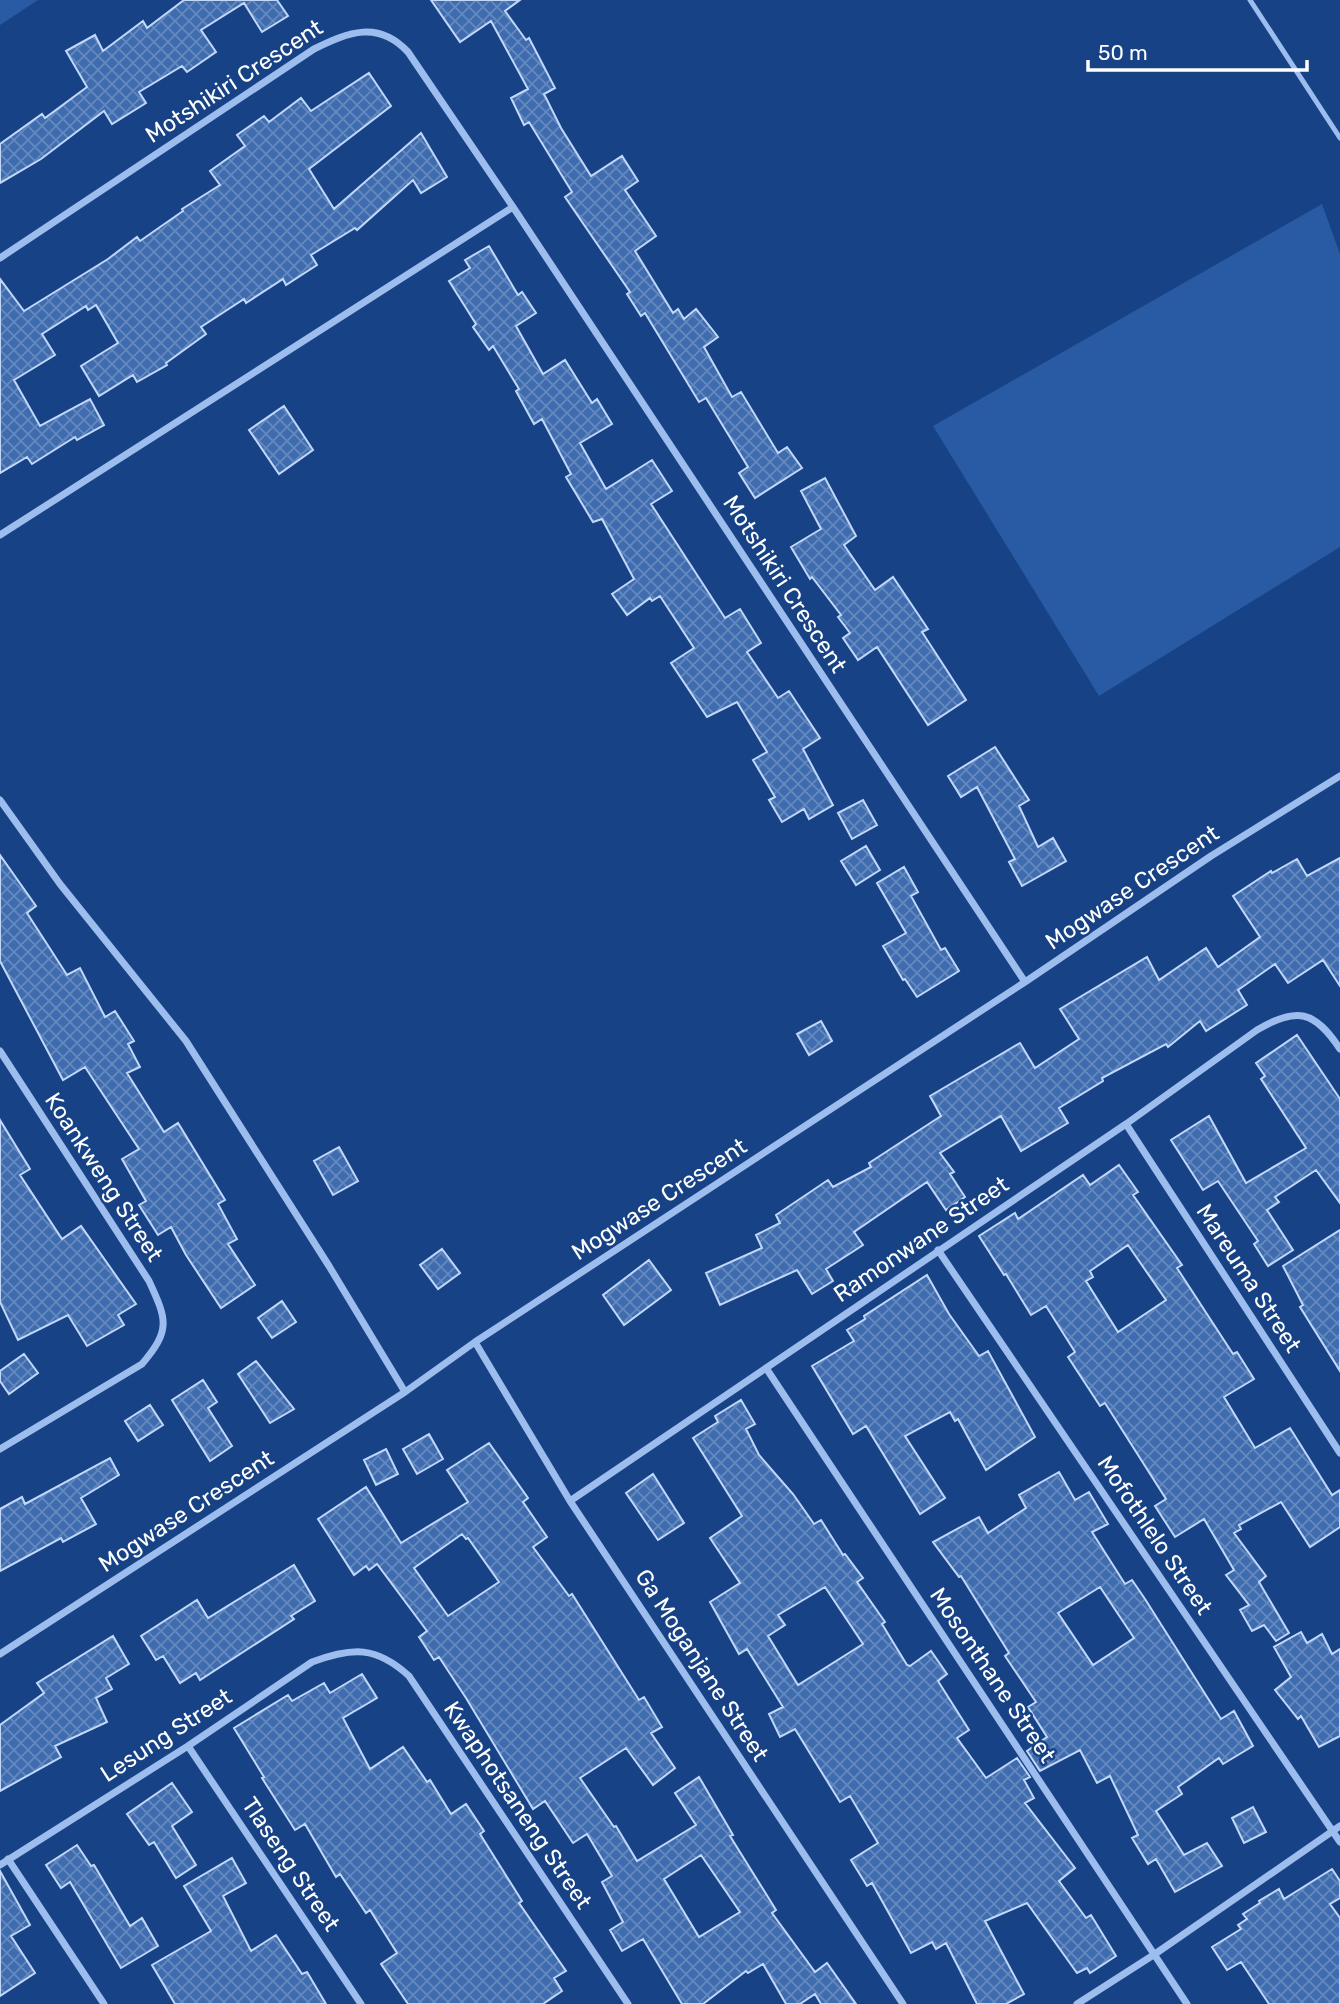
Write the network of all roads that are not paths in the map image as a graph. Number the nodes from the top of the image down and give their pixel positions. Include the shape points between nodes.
1 (1250, 0) edge
2 (1340, 138) edge
3 (513, 207) junction
4 (0, 258) edge
5 (0, 535) edge
6 (1340, 776) edge
7 (0, 800) edge
8 (1025, 982) junction
9 (1340, 1049) edge
10 (0, 1051) edge
11 (1126, 1124) junction
12 (938, 1250) junction
13 (475, 1342) junction
14 (766, 1368) junction
15 (404, 1392) junction
16 (0, 1449) edge
17 (1340, 1453) edge
18 (570, 1501) junction
19 (358, 1651) joint
20 (0, 1654) edge
21 (188, 1746) junction
22 (1336, 1828) edge
23 (1340, 1842) edge
24 (8, 1859) junction
25 (0, 1865) edge
26 (1155, 1954) junction
27 (104, 2004) edge
28 (361, 2004) edge
29 (628, 2004) edge
30 (903, 2004) edge
31 (1077, 2004) edge
32 (1187, 2004) edge

1 - 2 lane
3 - 4 street, Motshikiri Crescent via 395,38 375,32 342,35 314,49
3 - 5 street
3 - 8 street, Motshikiri Crescent
6 - 8 street, Mogwase Crescent via 1211,856
7 - 15 street via 60,884 186,1041
8 - 13 street, Mogwase Crescent
9 - 11 street, Ramonwane Street via 1313,1018 1295,1014 1275,1019
10 - 16 street, Koankweng Street via 149,1281 164,1328 157,1347 142,1364
11 - 12 street, Ramonwane Street
11 - 17 street, Mareuma Street
12 - 14 street, Ramonwane Street
12 - 22 street, Mofothlelo Street
13 - 15 street, Mogwase Crescent
13 - 18 street, Ga Moganjane Street
14 - 18 street, Ramonwane Street
14 - 26 street, Mosonthane Street
15 - 20 street, Mogwase Crescent
18 - 30 street, Ga Moganjane Street
19 - 21 street, Lesung Street via 312,1662
19 - 29 street, Kwaphotsaneng Street via 380,1655 409,1676
21 - 24 street, Lesung Street
21 - 28 street, Tlaseng Street
22 - 23 street, Mofothlelo Street
22 - 26 street
24 - 25 street, Lesung Street
24 - 27 street
26 - 31 street
26 - 32 street, Mosonthane Street

